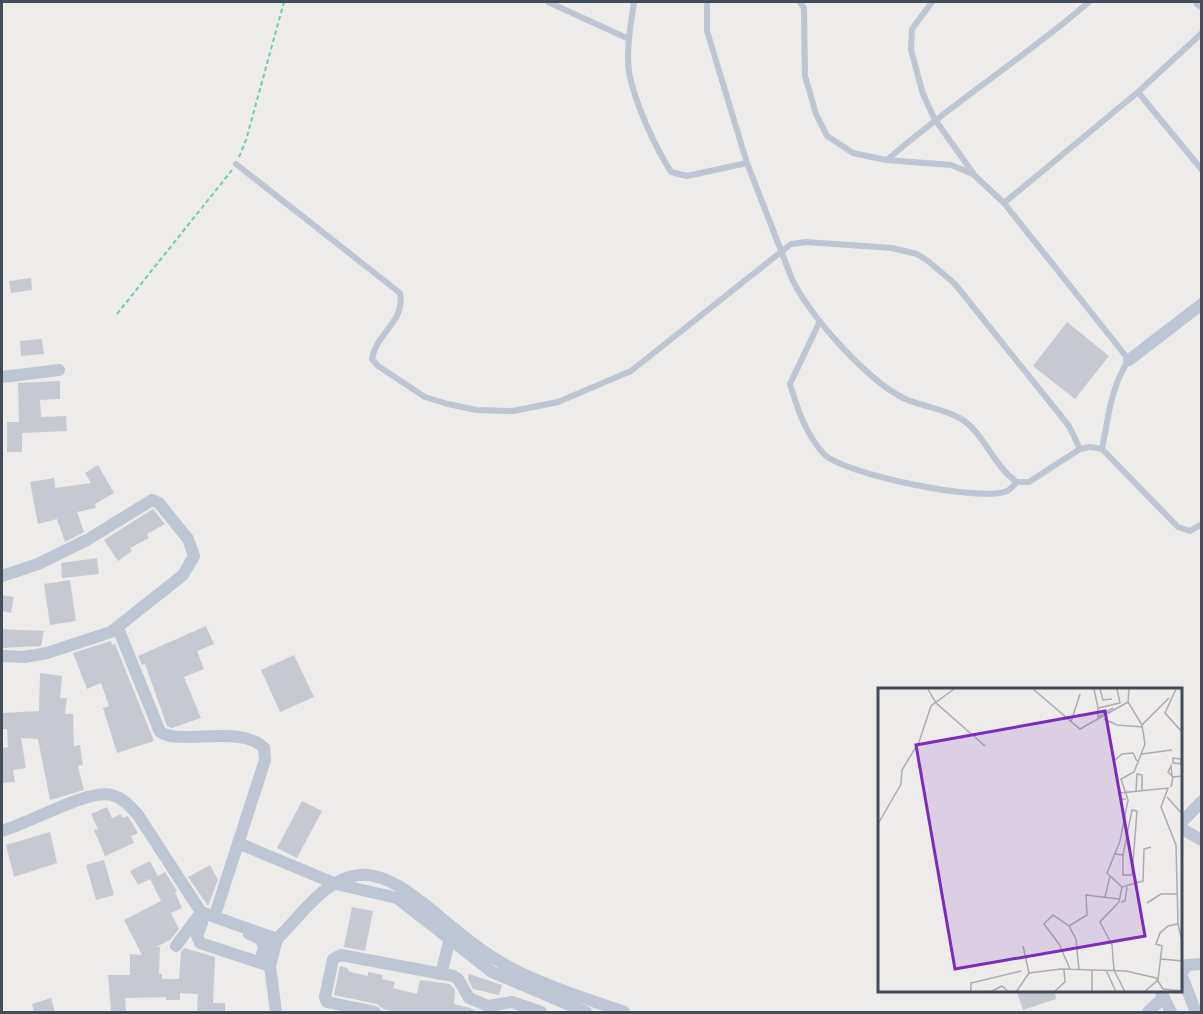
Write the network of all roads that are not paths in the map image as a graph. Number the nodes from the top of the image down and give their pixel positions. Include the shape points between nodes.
1 (548, 2) edge
2 (634, 2) edge
3 (707, 2) edge
4 (800, 2) edge
5 (809, 2) edge
6 (932, 2) edge
7 (1089, 2) edge
8 (804, 8) junction
9 (1202, 33) edge
10 (629, 39) junction
11 (1138, 92) junction
12 (934, 118) junction
13 (886, 160) junction
14 (236, 164) road end
15 (747, 164) junction
16 (1202, 170) edge
17 (974, 174) junction
18 (1004, 203) junction
19 (783, 250) junction
20 (1202, 304) edge
21 (820, 321) junction
22 (1129, 360) junction
23 (59, 370) dead end
24 (2, 376) edge
25 (1080, 449) junction
26 (1102, 449) junction
27 (1017, 482) junction
28 (1202, 524) edge
29 (2, 576) edge
30 (118, 628) junction
31 (2, 656) edge
32 (1202, 801) edge
33 (1182, 824) edge
34 (1182, 827) edge
35 (2, 831) edge
36 (1202, 840) edge
37 (238, 843) junction
38 (336, 884) junction
39 (215, 915) junction
40 (200, 918) junction
41 (454, 928) junction
42 (278, 939) junction
43 (449, 941) junction
44 (176, 946) dead end
45 (1202, 964) edge
46 (265, 965) junction
47 (1182, 972) edge
48 (441, 974) junction
49 (1182, 977) edge
50 (1162, 995) edge
51 (484, 1009) edge
52 (276, 1012) edge
53 (375, 1012) edge
54 (541, 1012) edge
55 (586, 1012) edge
56 (624, 1012) edge
57 (1148, 1012) edge
58 (1171, 1012) edge
59 (1196, 1012) edge

1 - 10 lane
2 - 10 lane
3 - 15 lane via 707,31
4 - 8 lane
5 - 8 lane
6 - 12 lane via 910,38 923,94
7 - 12 lane via 1052,34
8 - 13 lane via 806,76 820,126 846,150
9 - 11 lane
10 - 15 lane via 633,88 670,172 687,176
11 - 16 lane
11 - 18 lane
12 - 13 lane
12 - 17 lane
13 - 17 lane via 951,165
14 - 19 lane via 400,294 400,312 374,350 372,358 378,366 425,397 476,410 513,411 558,402 631,371
15 - 19 lane
17 - 18 lane
18 - 22 lane
19 - 21 lane via 800,296
19 - 25 lane via 797,242 892,248 928,261 955,284 985,321 1069,426
20 - 22 street
21 - 27 lane via 890,390 963,420
21 - 27 lane via 790,384 800,417 825,455 852,470 963,494 1006,492
22 - 26 lane via 1115,387
23 - 24 street
25 - 26 lane
25 - 27 lane via 1029,482
26 - 28 lane via 1178,528 1190,531
29 - 30 street via 38,564 87,540 147,502 156,501 188,539 194,556 183,575
30 - 31 street via 47,653
30 - 37 street via 159,732 170,736 232,737 264,748 265,760
32 - 33 street
34 - 36 street
35 - 40 street via 84,799 115,795 138,815
37 - 38 street
37 - 39 street
38 - 41 street via 359,875 400,885
38 - 42 street via 322,893
38 - 43 street via 397,898 419,912
39 - 40 street
39 - 42 street
40 - 44 street
40 - 46 street via 259,938 264,946
40 - 46 street via 200,944
41 - 43 street
41 - 56 street via 515,970
42 - 46 street
43 - 48 street
43 - 55 street via 492,972
45 - 47 street via 1187,965
46 - 52 street
48 - 51 street via 458,979 469,998
48 - 53 street via 341,955 333,959 327,1002
49 - 59 street
50 - 57 street
50 - 58 street
51 - 54 street via 512,1002

